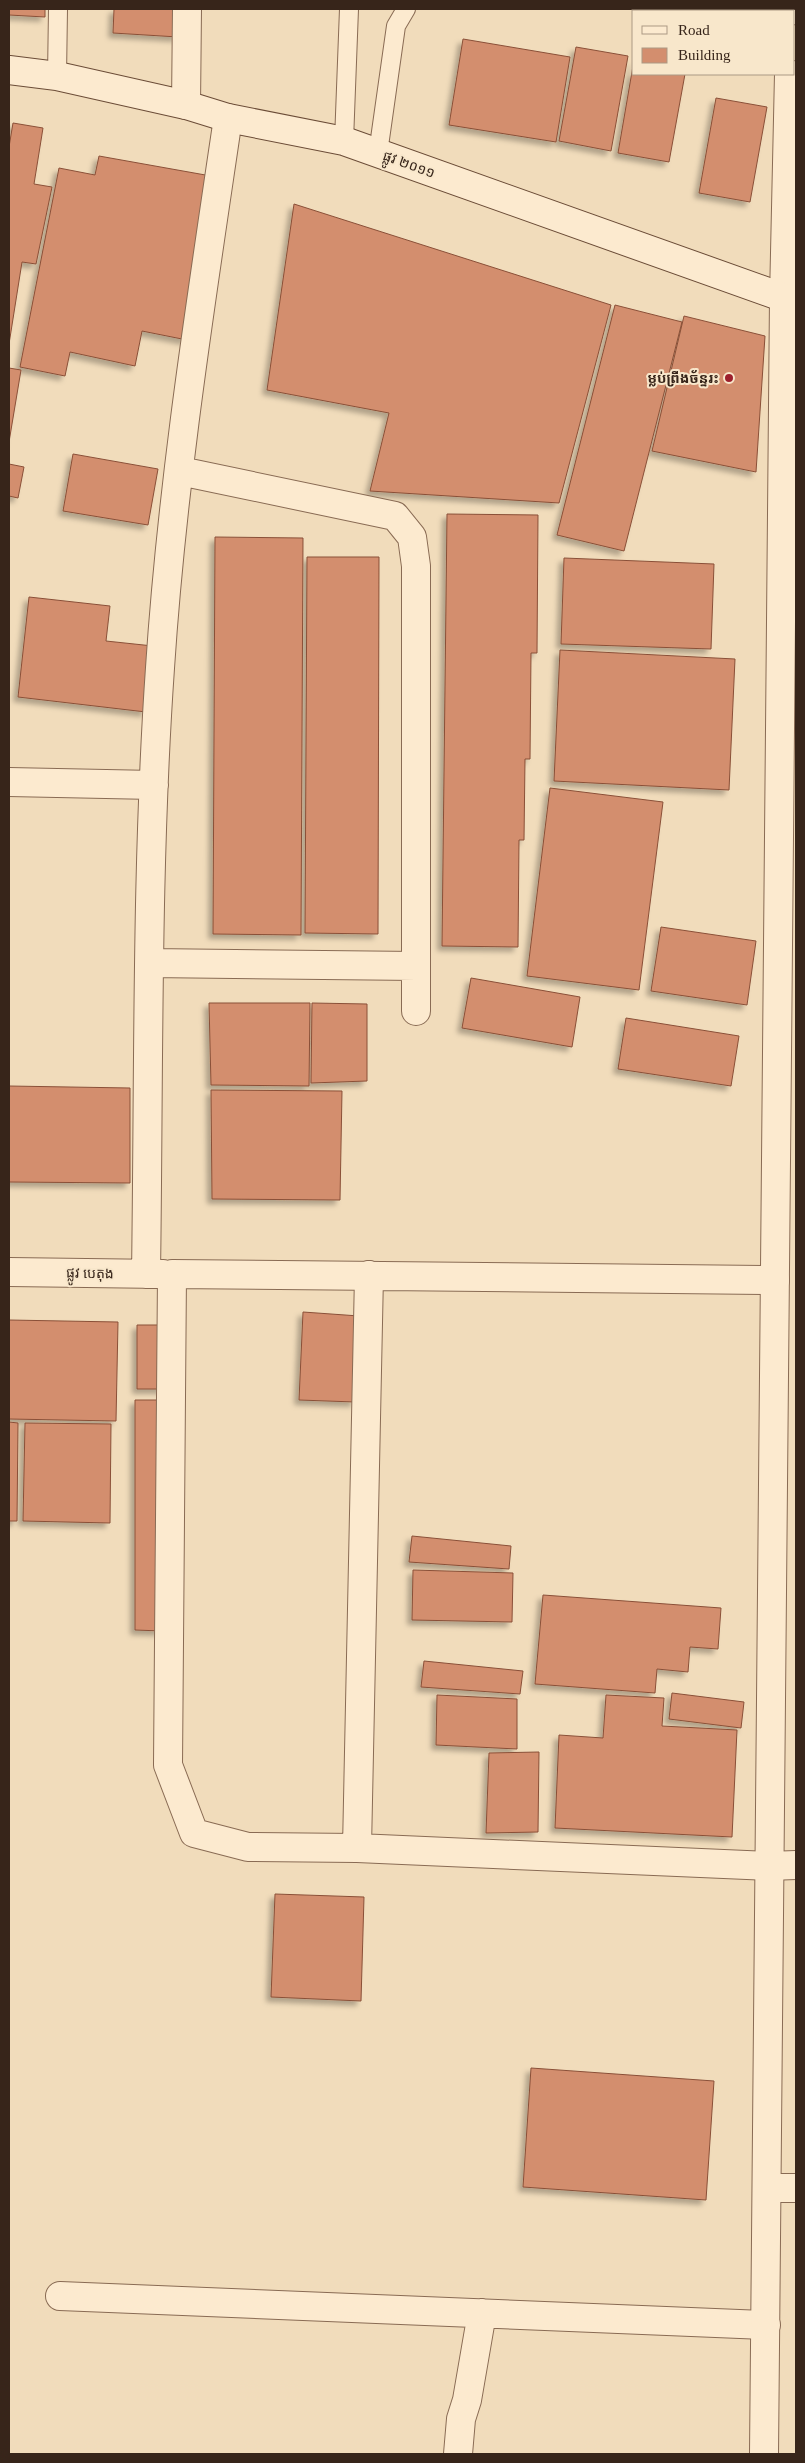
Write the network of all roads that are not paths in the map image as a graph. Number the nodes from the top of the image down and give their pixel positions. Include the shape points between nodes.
1 (58, 9) edge
2 (187, 9) edge
3 (349, 9) edge
4 (406, 9) edge
5 (9, 70) edge
6 (789, 75) edge
7 (57, 76) junction
8 (186, 105) junction
9 (228, 118) junction
10 (344, 141) junction
11 (378, 154) junction
12 (790, 300) edge
13 (180, 471) junction
14 (9, 782) edge
15 (154, 785) junction
16 (150, 963) junction
17 (416, 966) junction
18 (416, 1011) dead end
19 (9, 1272) edge
20 (159, 1274) junction
21 (369, 1275) junction
22 (775, 1280) junction
23 (357, 1848) junction
24 (796, 1865) edge
25 (768, 1866) junction
26 (767, 2188) junction
27 (796, 2188) edge
28 (60, 2296) dead end
29 (482, 2313) junction
30 (766, 2325) junction
31 (458, 2454) edge
32 (764, 2454) edge

1 - 7 lane
2 - 8 street
3 - 10 lane
4 - 11 lane via 396,26
5 - 7 street, ផ្លូវ ២០១១
6 - 12 street
7 - 8 street, ផ្លូវ ២០១១
8 - 9 street, ផ្លូវ ២០១១
9 - 10 street, ផ្លូវ ២០១១
9 - 13 street
10 - 11 street, ផ្លូវ ២០១១
11 - 12 street, ផ្លូវ ២០១១
12 - 22 street
13 - 15 street via 160,666
13 - 17 street via 395,516 412,537 416,566
14 - 15 street
15 - 16 street
16 - 17 street
16 - 20 street
17 - 18 street
19 - 20 street, ផ្លូវ បេតុង
20 - 21 street, ផ្លូវ បេតុង
20 - 23 street via 168,1765 194,1834 248,1847
21 - 22 street, ផ្លូវ បេតុង
21 - 23 street
22 - 25 street
23 - 25 street
24 - 25 street
25 - 26 street
26 - 27 street
26 - 30 street
28 - 29 street
29 - 30 street
29 - 31 street via 461,2419
30 - 32 street

